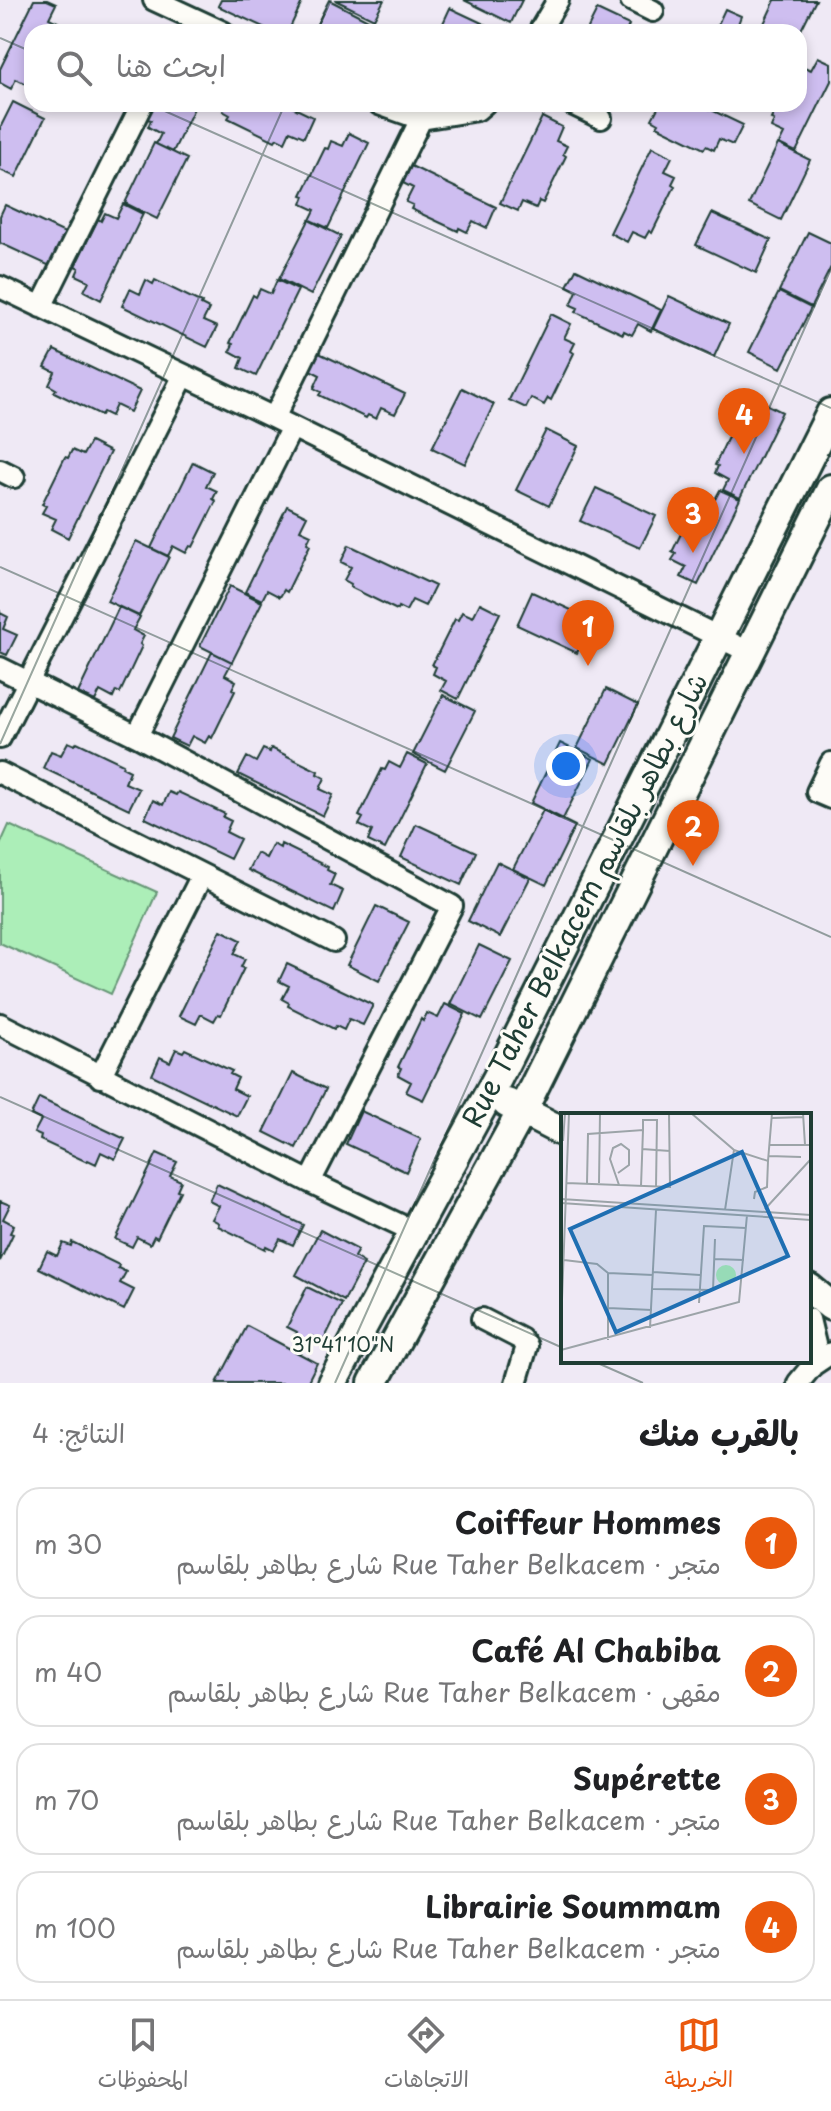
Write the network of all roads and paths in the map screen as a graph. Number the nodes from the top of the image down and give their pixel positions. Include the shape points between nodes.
1 (154, 0) edge
2 (558, 0) edge
3 (631, 0) edge
4 (653, 11) dead end
5 (182, 23) edge
6 (544, 24) edge
7 (138, 112) edge
8 (401, 112) edge
9 (465, 112) edge
10 (589, 112) edge
11 (601, 118) dead end
12 (421, 119) junction
13 (0, 287) edge
14 (41, 307) junction
15 (184, 375) junction
16 (831, 413) edge
17 (283, 422) junction
18 (831, 489) edge
19 (718, 637) junction
20 (749, 652) junction
21 (0, 668) edge
22 (27, 680) junction
23 (137, 736) junction
24 (0, 738) edge
25 (831, 763) edge
26 (0, 773) edge
27 (831, 798) edge
28 (202, 875) junction
29 (334, 941) dead end
30 (0, 1024) edge
31 (100, 1077) junction
32 (489, 1093) junction
33 (522, 1111) junction
34 (561, 1131) edge
35 (310, 1182) junction
36 (413, 1231) junction
37 (811, 1290) edge
38 (831, 1306) edge
39 (482, 1319) dead end
40 (811, 1324) edge
41 (825, 1357) edge
42 (381, 1378) edge
43 (332, 1383) edge
44 (516, 1383) edge
45 (798, 1383) edge

1 - 5 street
2 - 6 street
3 - 4 street
7 - 14 street
8 - 12 street
9 - 12 street
10 - 11 street
12 - 17 street
13 - 14 street
14 - 15 street
15 - 17 street
15 - 22 street
16 - 19 main road, Rue Taher Belkacem شارع بطاهر بلقاسم
17 - 19 street
17 - 23 street
18 - 20 main road, Rue Taher Belkacem شارع بطاهر بلقاسم
19 - 20 street
19 - 32 main road, Rue Taher Belkacem شارع بطاهر بلقاسم
20 - 33 main road, Rue Taher Belkacem شارع بطاهر بلقاسم
21 - 22 street
22 - 23 street
22 - 24 street
23 - 35 street via 452,906
25 - 27 street via 817,792
26 - 28 street
28 - 29 street
28 - 31 street
30 - 31 street
31 - 35 street
32 - 33 main road
32 - 36 main road, Rue Taher Belkacem شارع بطاهر بلقاسم
33 - 34 main road
33 - 42 main road, Rue Taher Belkacem شارع بطاهر بلقاسم
35 - 36 street
36 - 43 main road, Rue Taher Belkacem شارع بطاهر بلقاسم
37 - 38 main road
39 - 44 street via 527,1346
40 - 41 street
41 - 45 street

